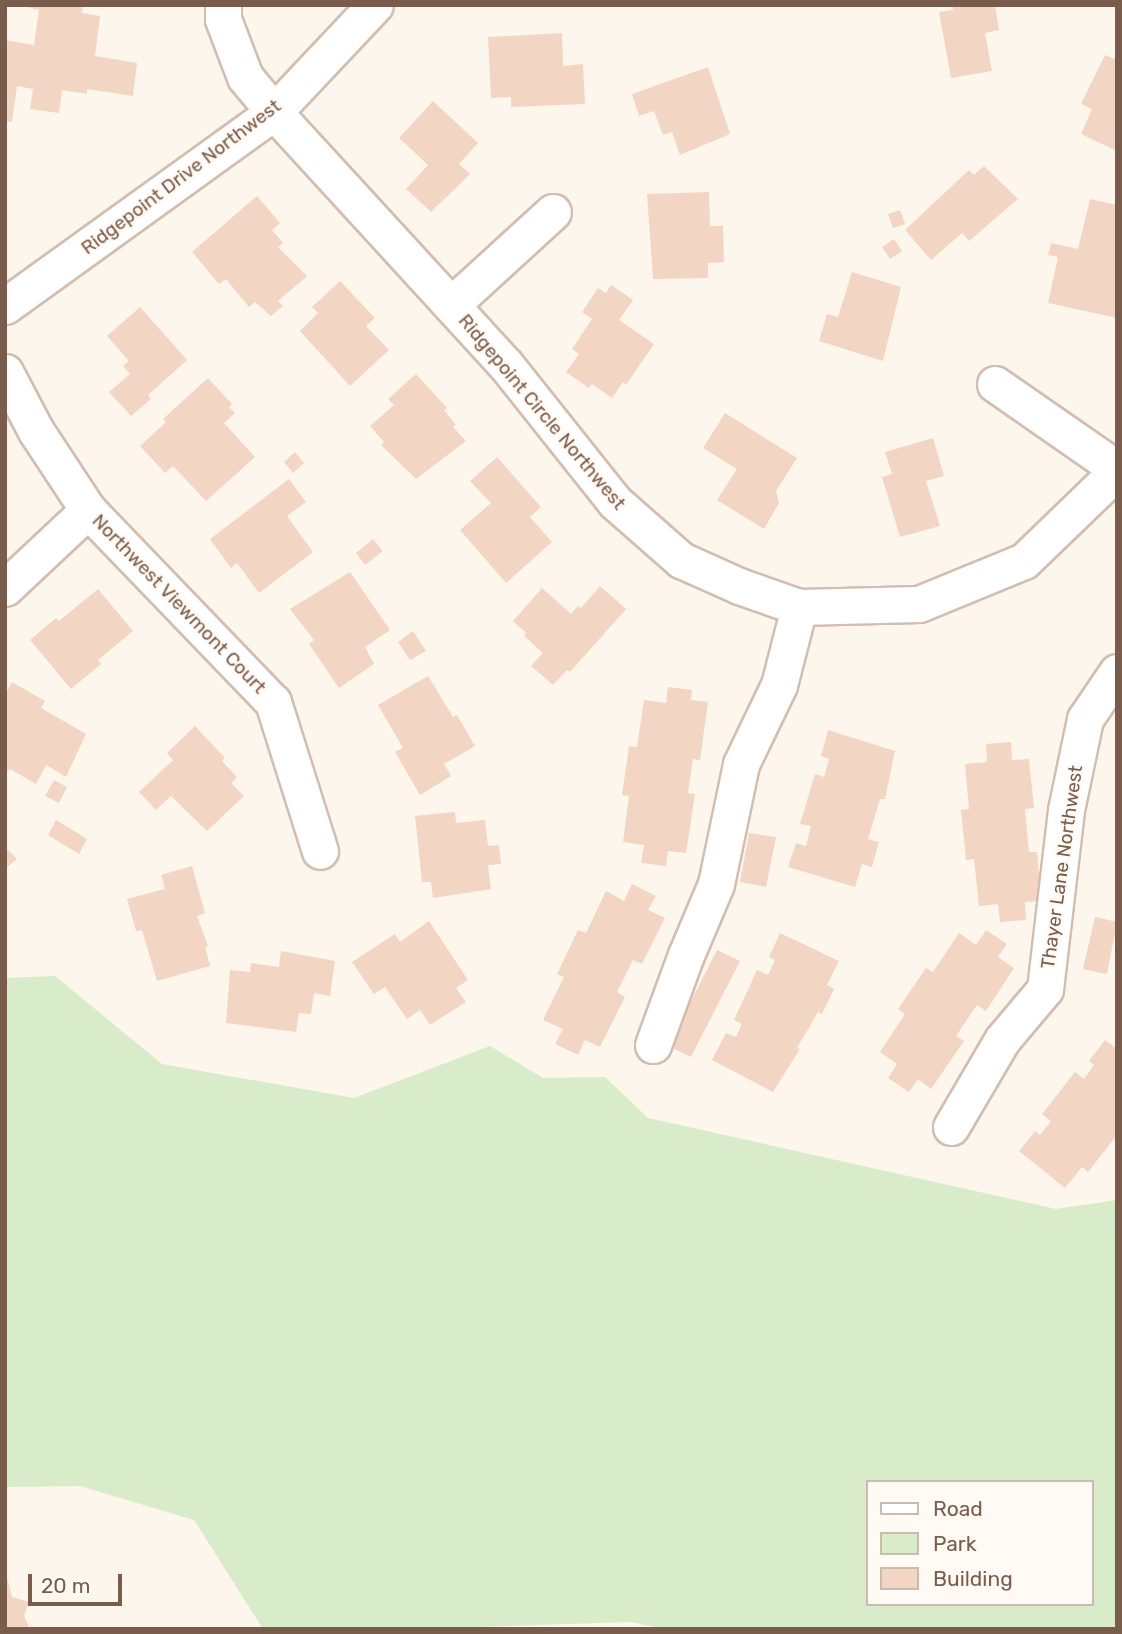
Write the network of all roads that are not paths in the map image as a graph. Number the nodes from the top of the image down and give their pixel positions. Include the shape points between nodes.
1 (223, 5) edge
2 (375, 5) edge
3 (274, 112) junction
4 (553, 212) dead end
5 (451, 305) junction
6 (5, 306) edge
7 (5, 372) edge
8 (995, 384) dead end
9 (1117, 468) edge
10 (88, 510) junction
11 (5, 588) edge
12 (799, 607) junction
13 (1117, 672) edge
14 (320, 850) dead end
15 (653, 1045) dead end
16 (951, 1127) dead end

1 - 3 street, Ridgepoint Circle Northwest via 223,19 245,77
2 - 3 street, Ridgepoint Drive Northwest
3 - 5 street, Ridgepoint Circle Northwest
3 - 6 street, Ridgepoint Drive Northwest
4 - 5 street
5 - 12 street, Ridgepoint Circle Northwest via 506,365 615,502 681,560
7 - 10 street, Northwest Viewmont Court via 36,431
8 - 9 street
9 - 12 street, Ridgepoint Circle Northwest via 1024,561 919,604
10 - 11 street
10 - 14 street, Northwest Viewmont Court via 273,702
12 - 15 street via 779,685 741,764 716,884
13 - 16 street, Thayer Lane Northwest via 1086,719 1066,810 1045,989 1002,1040

